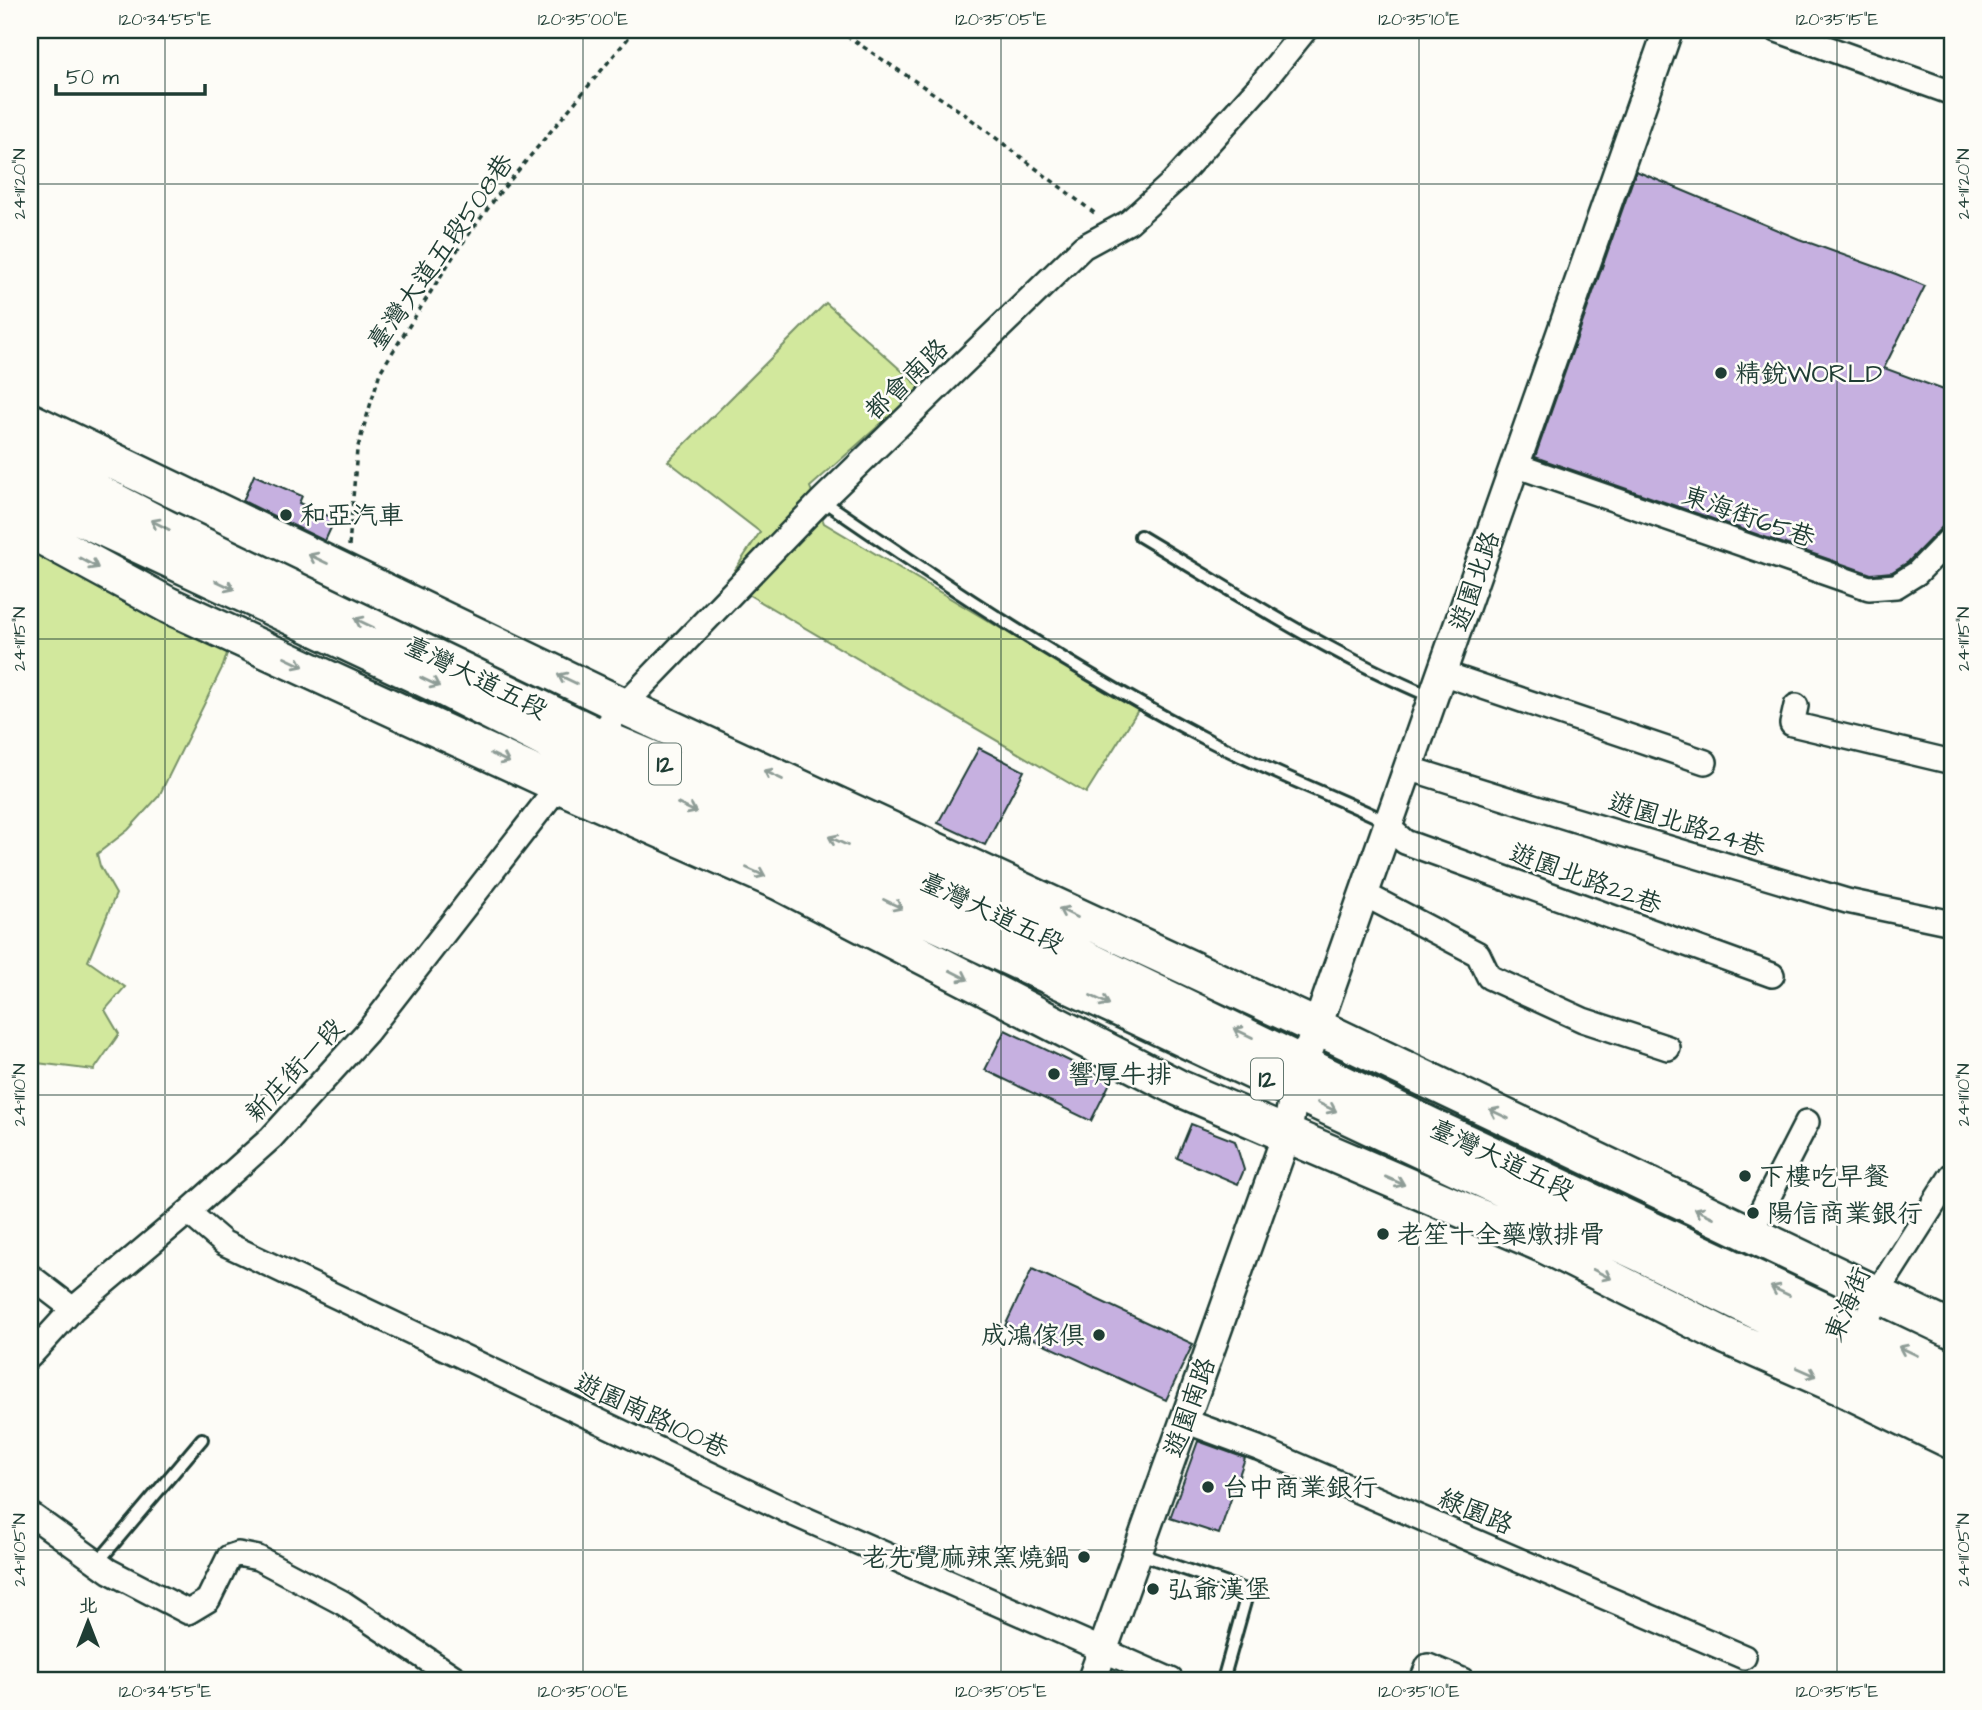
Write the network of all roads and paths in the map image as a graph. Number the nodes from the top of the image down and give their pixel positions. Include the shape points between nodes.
1 (635, 30) edge
2 (838, 30) edge
3 (1305, 30) edge
4 (1668, 30) edge
5 (1777, 30) edge
6 (1803, 34) edge
7 (1952, 93) edge
8 (1115, 229) junction
9 (30, 421) edge
10 (30, 457) edge
11 (1515, 465) junction
12 (30, 494) edge
13 (822, 500) junction
14 (30, 530) edge
15 (1140, 536) dead end
16 (1952, 537) edge
17 (347, 572) junction
18 (1437, 685) junction
19 (622, 706) junction
20 (1796, 706) dead end
21 (579, 760) junction
22 (1705, 762) dead end
23 (1952, 762) edge
24 (1408, 768) junction
25 (1387, 825) junction
26 (1364, 894) junction
27 (1952, 923) edge
28 (1772, 975) dead end
29 (1317, 1027) junction
30 (1668, 1048) dead end
31 (1299, 1077) junction
32 (1807, 1122) dead end
33 (1287, 1134) junction
34 (1952, 1175) edge
35 (188, 1212) junction
36 (1749, 1235) junction
37 (30, 1276) edge
38 (1877, 1293) junction
39 (73, 1310) junction
40 (1952, 1330) edge
41 (30, 1356) edge
42 (1853, 1359) junction
43 (1952, 1371) edge
44 (1952, 1404) edge
45 (1185, 1421) junction
46 (202, 1439) dead end
47 (1952, 1441) edge
48 (30, 1514) edge
49 (1137, 1553) junction
50 (98, 1562) junction
51 (1103, 1650) junction
52 (1744, 1657) dead end
53 (458, 1680) edge
54 (1092, 1680) edge
55 (1171, 1680) edge
56 (1223, 1680) edge
57 (1422, 1680) edge
58 (1462, 1680) edge

1 - 17 path, 臺灣大道五段508巷 via 497,196 380,372 357,450
2 - 8 path via 962,113
3 - 8 street, 都會南路 via 1172,181 1129,222
4 - 11 street, 遊園北路
5 - 6 street
6 - 7 street
8 - 13 street, 都會南路 via 1083,247
17 -> 9 main road, 臺灣大道五段 / 12
21 -> 10 main road, 臺灣大道五段 / 12 via 166,528
11 - 16 street, 東海街65巷 via 1869,588 1896,586 1917,573
11 - 18 street, 遊園北路
12 -> 21 main road, 臺灣大道五段 / 12 via 435,684
13 - 19 street, 都會南路
13 - 25 lane via 957,593 1073,665 1212,742
14 -> 21 main road, 臺灣大道五段 / 12 via 140,591
15 - 18 lane via 1299,631 1394,681
19 -> 17 main road, 臺灣大道五段 / 12
18 - 22 street
18 - 24 street, 遊園北路
19 - 21 street, 都會南路
29 -> 19 main road, 臺灣大道五段 / 12
20 - 23 street via 1792,724
21 - 31 main road, 臺灣大道五段 / 12 via 766,807 1025,928
21 -> 33 main road, 臺灣大道五段 / 12 via 779,882 1179,1088
21 - 35 street, 新庄街一段 via 368,1031 271,1138
24 - 25 street, 遊園北路
24 - 27 street, 遊園北路24巷 via 1847,901
25 - 26 street, 遊園北路
25 - 28 street, 遊園北路22巷 via 1405,842
26 - 29 street, 遊園北路
26 - 30 street via 1478,954 1489,977 1583,1020
29 - 31 street, 遊園北路
36 -> 29 main road, 臺灣大道五段 / 12
31 - 33 street, 遊園北路
31 - 42 main road, 臺灣大道五段 / 12 via 1431,1126
32 - 36 street
33 -> 42 main road, 臺灣大道五段 / 12 via 1542,1244 1721,1334
33 - 45 street, 遊園南路
34 - 38 street, 東海街
35 - 39 street, 新庄街一段
35 - 51 street, 遊園南路100巷 via 224,1243 274,1267 796,1515
36 - 38 main road, 臺灣大道五段 / 12
37 - 39 street
38 - 40 main road, 臺灣大道五段 / 12
38 - 42 street, 東海街
39 - 41 street, 新庄街一段
43 -> 42 main road, 臺灣大道五段 / 12
42 - 44 main road, 臺灣大道五段 / 12
42 - 47 main road, 臺灣大道五段 / 12
45 - 49 street, 遊園南路
45 - 52 street, 綠園路 via 1258,1448
46 - 50 lane
48 - 50 street
49 - 51 street, 遊園南路
49 - 56 lane via 1248,1591
50 - 53 street via 188,1612 208,1600 229,1557 258,1558 343,1603
51 - 54 street, 遊園南路
51 - 55 street, 遊園南路100巷
57 - 58 street via 1428,1666

